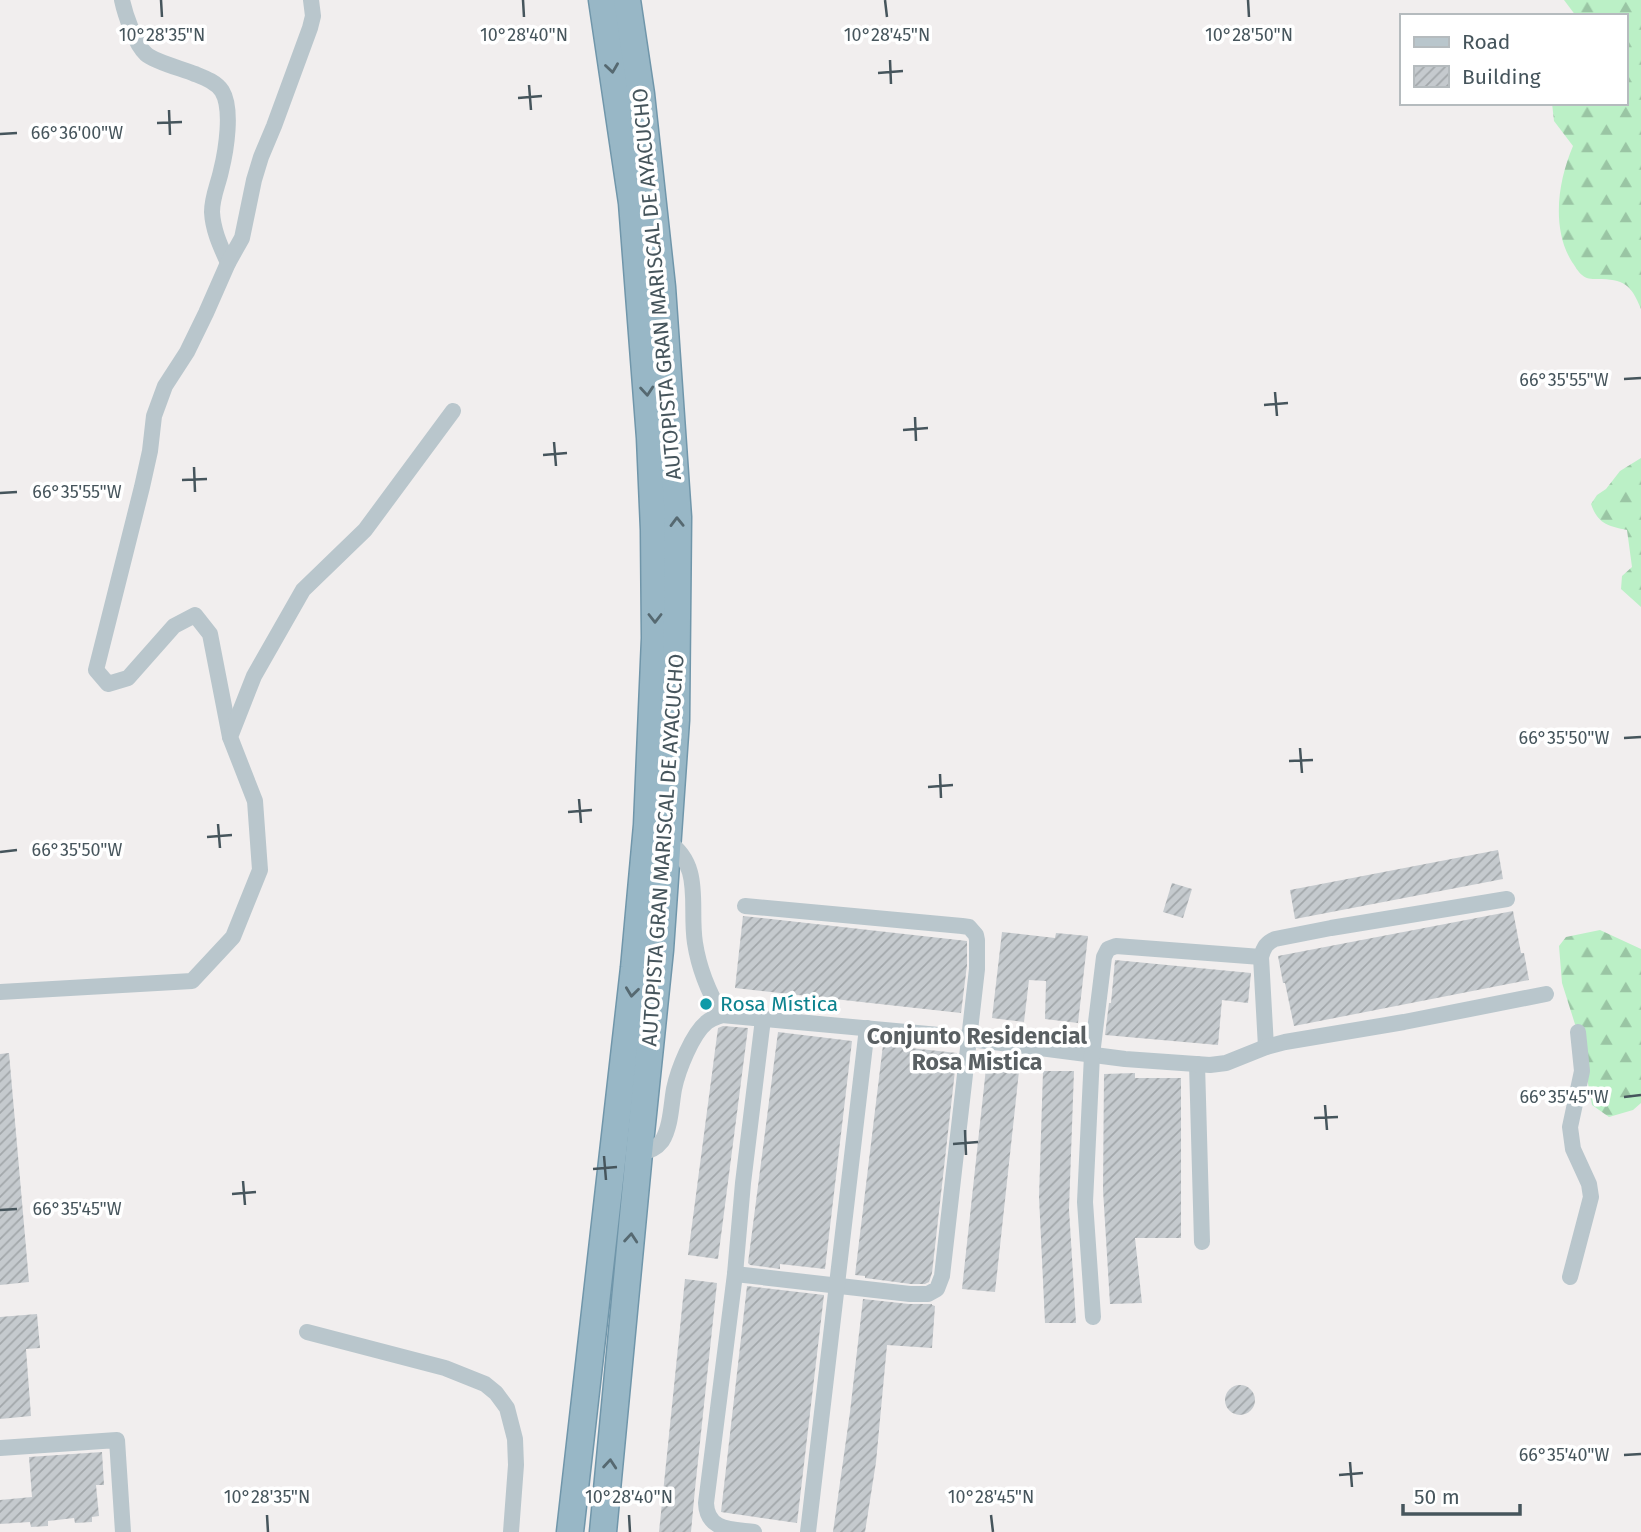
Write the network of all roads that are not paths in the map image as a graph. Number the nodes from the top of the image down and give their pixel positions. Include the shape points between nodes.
1 (122, 0) edge
2 (311, 0) edge
3 (602, 0) edge
4 (627, 0) edge
5 (228, 263) junction
6 (453, 411) dead end
7 (230, 737) junction
8 (667, 841) junction
9 (1507, 899) dead end
10 (745, 906) dead end
11 (1261, 957) junction
12 (0, 992) edge
13 (1546, 994) dead end
14 (722, 1015) junction
15 (763, 1018) junction
16 (867, 1028) junction
17 (1578, 1032) dead end
18 (968, 1038) junction
19 (1266, 1047) junction
20 (1092, 1055) junction
21 (1197, 1064) junction
22 (639, 1153) junction
23 (1202, 1242) dead end
24 (735, 1273) junction
25 (1570, 1277) dead end
26 (838, 1285) junction
27 (1093, 1317) dead end
28 (307, 1332) dead end
29 (0, 1448) edge
30 (708, 1526) edge
31 (123, 1532) edge
32 (511, 1532) edge
33 (570, 1532) edge
34 (603, 1532) edge
35 (754, 1532) edge
36 (808, 1532) edge

1 - 5 street via 146,54 211,80 222,90 226,144 212,213 216,237
2 - 5 street via 310,28 261,157 242,238
3 -> 33 highway, AUTOPISTA GRAN MARISCAL DE AYACUCHO via 633,217 650,438 655,638 635,968
8 -> 4 highway, AUTOPISTA GRAN MARISCAL DE AYACUCHO via 676,720 678,517 662,287 642,94
5 - 7 street via 154,416 142,487 96,670 108,684 128,678 174,626 195,615 210,634
6 - 7 street via 365,530 303,590 254,676
7 - 12 street via 255,801 260,870 233,937 192,981
8 - 14 street via 690,869 695,946 708,990
8 - 22 highway, AUTOPISTA GRAN MARISCAL DE AYACUCHO
9 - 11 street via 1276,939 1265,946
10 - 18 street via 969,927 977,946
11 - 19 street
11 - 20 street via 1110,947 1104,957
13 - 19 street
14 - 15 street
14 - 22 street via 706,1023 683,1059 662,1140
15 - 16 street
15 - 24 street
16 - 18 street
16 - 26 street
17 - 25 street via 1582,1071 1570,1127 1591,1197
18 - 20 street
18 - 26 street via 939,1285 932,1293 919,1294
19 - 21 street via 1219,1065
20 - 21 street
20 - 27 street via 1085,1202
21 - 23 street
34 -> 22 highway, AUTOPISTA GRAN MARISCAL DE AYACUCHO
24 - 26 street
24 - 30 street via 706,1503
26 - 36 street
28 - 32 street via 445,1368 496,1393 507,1408 515,1439
29 - 31 street via 117,1440
30 - 35 street

